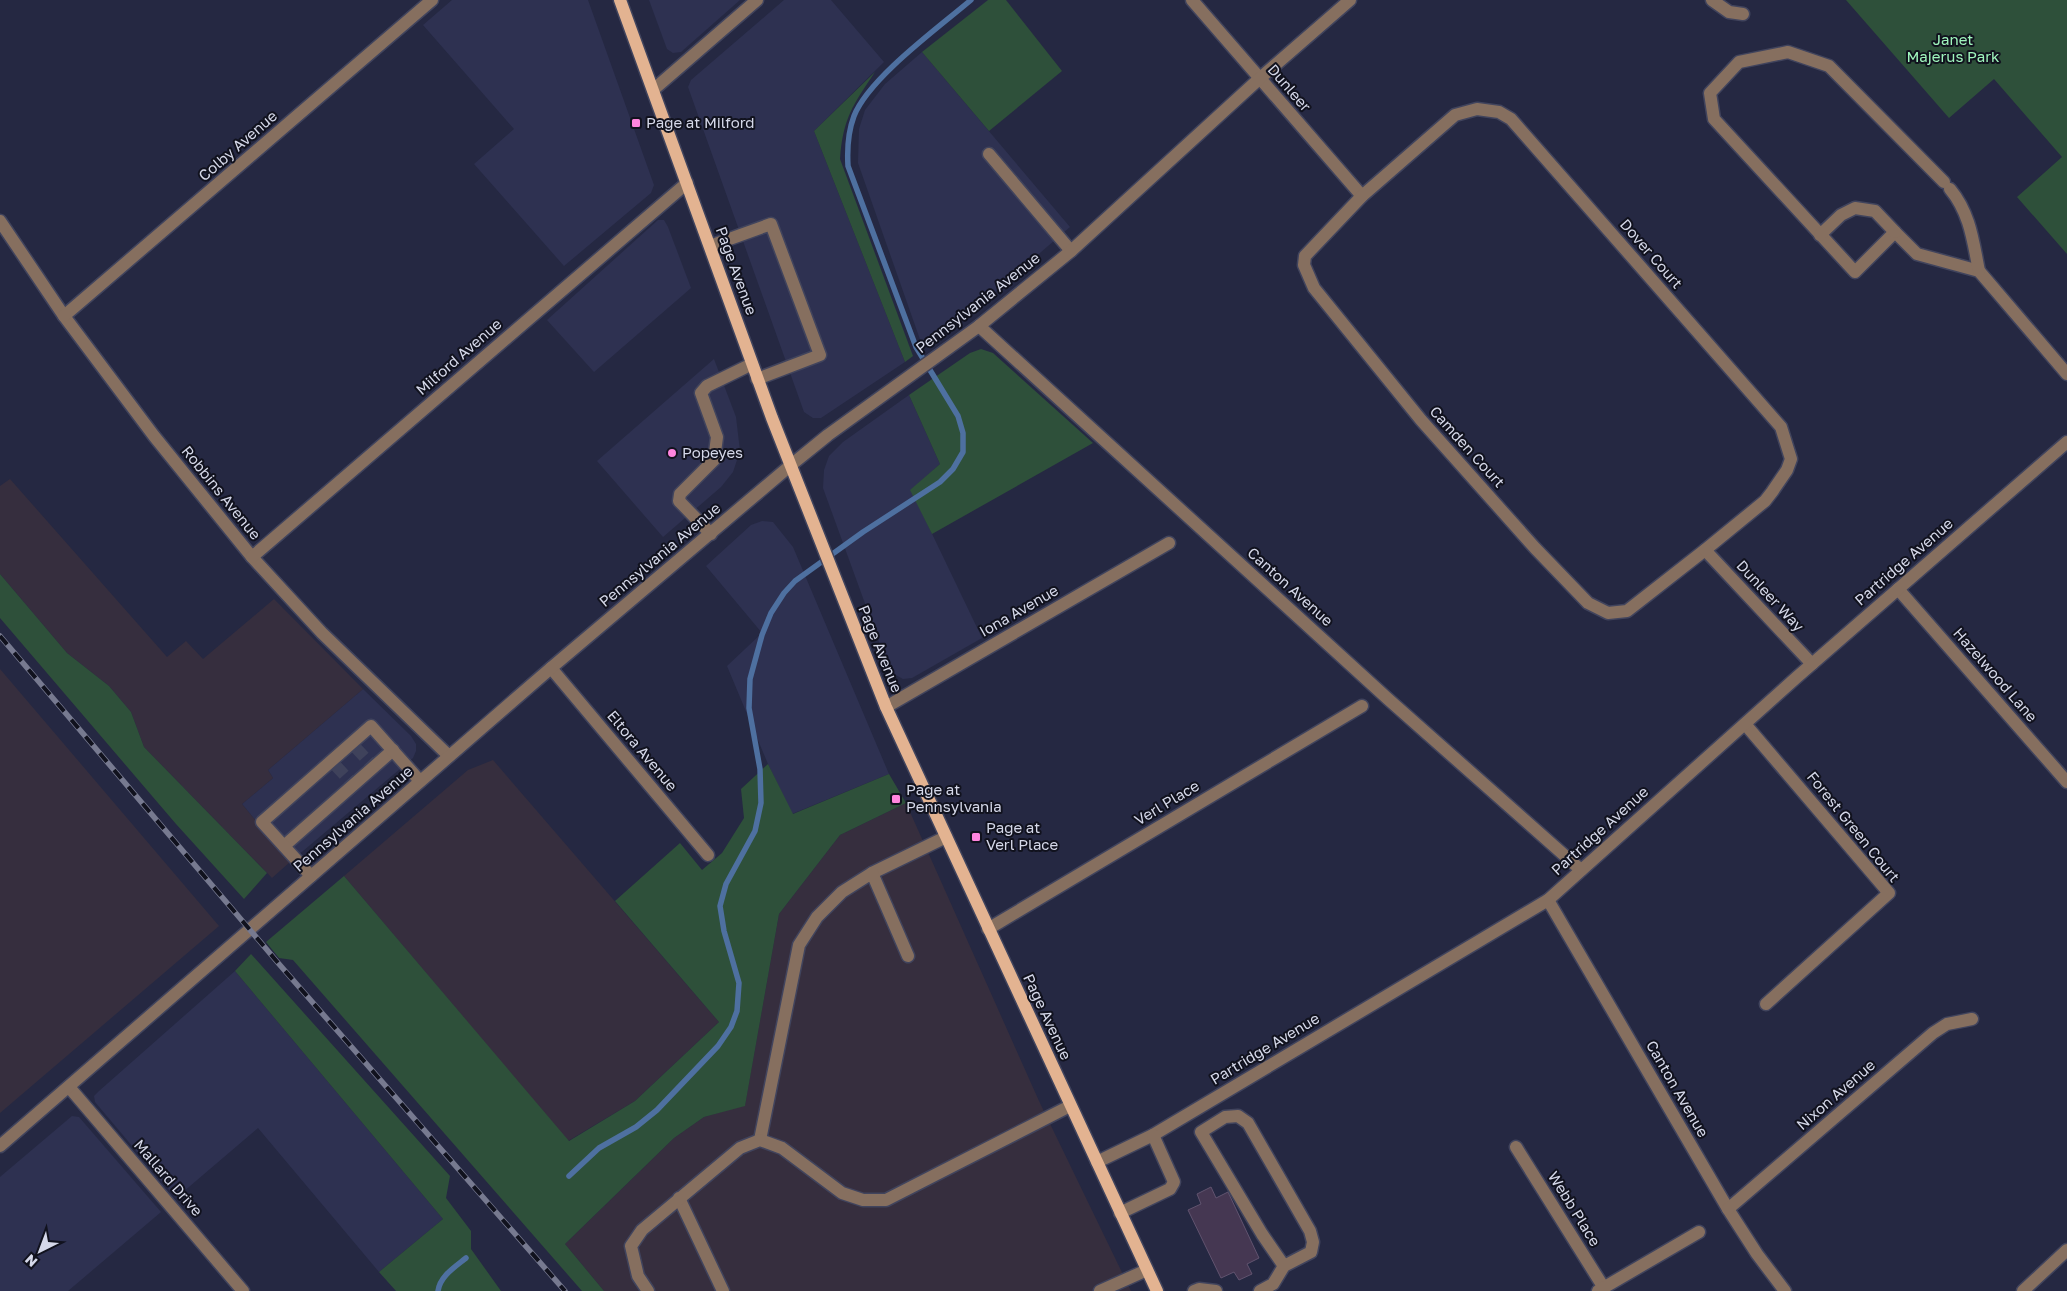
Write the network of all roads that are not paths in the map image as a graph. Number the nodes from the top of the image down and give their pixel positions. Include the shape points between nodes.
1 (432, 0) edge
2 (620, 0) edge
3 (757, 0) edge
4 (1192, 0) edge
5 (1350, 0) edge
6 (1712, 0) edge
7 (1743, 14) dead end
8 (1259, 79) junction
9 (653, 90) junction
10 (989, 154) dead end
11 (687, 183) junction
12 (1362, 196) junction
13 (0, 222) edge
14 (1895, 232) junction
15 (1820, 235) junction
16 (710, 246) junction
17 (1071, 251) junction
18 (1979, 271) junction
19 (64, 316) junction
20 (979, 326) junction
21 (752, 364) junction
22 (2067, 374) edge
23 (757, 379) junction
24 (2064, 450) edge
25 (791, 465) junction
26 (711, 534) junction
27 (1169, 543) dead end
28 (1705, 550) junction
29 (252, 557) junction
30 (1898, 589) junction
31 (1812, 664) junction
32 (551, 668) junction
33 (1362, 706) dead end
34 (886, 707) junction
35 (1745, 724) junction
36 (393, 750) junction
37 (449, 756) junction
38 (420, 781) junction
39 (2067, 782) edge
40 (946, 837) junction
41 (284, 846) junction
42 (708, 855) dead end
43 (1581, 870) junction
44 (872, 873) junction
45 (311, 876) junction
46 (1548, 900) junction
47 (988, 929) junction
48 (908, 956) dead end
49 (1766, 1004) dead end
50 (1972, 1019) dead end
51 (69, 1087) junction
52 (1070, 1106) junction
53 (1190, 1113) junction
54 (1201, 1132) junction
55 (1153, 1135) junction
56 (760, 1140) junction
57 (0, 1146) edge
58 (1516, 1147) dead end
59 (1097, 1162) junction
60 (679, 1198) junction
61 (1728, 1209) junction
62 (1120, 1213) junction
63 (1699, 1232) dead end
64 (2067, 1250) edge
65 (1284, 1266) junction
66 (1147, 1270) junction
67 (1601, 1289) edge
68 (243, 1291) edge
69 (648, 1291) edge
70 (723, 1291) edge
71 (1100, 1291) edge
72 (1157, 1291) edge
73 (1194, 1291) edge
74 (1216, 1291) edge
75 (1260, 1291) edge
76 (1785, 1291) edge
77 (2023, 1291) edge

1 - 19 street, Colby Avenue
2 - 9 main road, Page Avenue
3 - 9 street
4 - 8 street, Dunleer
5 - 8 street, Pennsylvania Avenue
6 - 7 street via 1729,12
8 - 12 street, Dunleer
8 - 17 street, Pennsylvania Avenue
9 - 11 main road, Page Avenue
10 - 17 street
11 - 16 main road, Page Avenue
11 - 29 street, Milford Avenue
12 - 28 street, Camden Court via 1305,256 1304,265 1314,288 1421,420 1588,603 1608,613 1627,611
12 - 28 street, Dover Court via 1455,115 1478,109 1499,112 1511,119 1781,426 1791,458 1786,470 1765,501
13 - 19 street, Robbins Avenue
14 - 15 street via 1875,211 1856,208 1841,215
14 - 15 street via 1854,272
14 - 18 street via 1918,254
15 - 18 street via 1714,119 1710,94 1738,62 1788,52 1829,66 1957,198 1968,218
16 - 21 main road, Page Avenue
16 - 23 street via 771,224 820,355
17 - 20 street, Pennsylvania Avenue
18 - 22 street
19 - 29 street, Robbins Avenue via 154,436
20 - 25 street, Pennsylvania Avenue
20 - 43 street, Canton Avenue via 1388,699
21 - 23 main road, Page Avenue
21 - 26 street via 707,386 701,393 716,437 714,460 680,494 679,501
23 - 25 main road, Page Avenue
24 - 30 street, Partridge Avenue
25 - 26 street, Pennsylvania Avenue
25 - 34 main road, Page Avenue
26 - 32 street, Pennsylvania Avenue
27 - 34 street, Iona Avenue
28 - 31 street, Dunleer Way
29 - 37 street, Robbins Avenue via 322,632
30 - 31 street, Partridge Avenue
30 - 39 street, Hazelwood Lane
31 - 35 street, Partridge Avenue
32 - 37 street, Pennsylvania Avenue
32 - 42 street, Eltora Avenue
33 - 47 street, Verl Place
34 - 40 main road, Page Avenue
35 - 43 street, Partridge Avenue
35 - 49 street, Forest Green Court via 1890,893
36 - 38 street
36 - 41 street
36 - 41 street via 371,726 334,763 262,822
37 - 38 street, Pennsylvania Avenue
38 - 45 street, Pennsylvania Avenue
40 - 44 street
40 - 47 main road, Page Avenue
41 - 45 street
43 - 46 street, Partridge Avenue
44 - 48 street
44 - 56 street via 842,892 817,917 799,945
45 - 51 street, Pennsylvania Avenue
46 - 53 street, Partridge Avenue
46 - 61 street, Canton Avenue
47 - 52 main road, Page Avenue
50 - 61 street, Nixon Avenue via 1947,1024 1933,1033
51 - 57 street, Pennsylvania Avenue
51 - 68 street, Mallard Drive
52 - 56 street via 886,1200 863,1200 842,1193 782,1148
52 - 59 main road, Page Avenue
53 - 54 street
53 - 55 street, Partridge Avenue
54 - 65 street
54 - 65 street via 1225,1117 1238,1116 1248,1123 1310,1231 1313,1242 1311,1252
55 - 59 street, Partridge Avenue
55 - 62 street via 1174,1182 1170,1189
56 - 60 street via 740,1148
58 - 67 street, Webb Place
59 - 62 main road, Page Avenue
60 - 69 street via 642,1230 631,1246 638,1276
60 - 70 street
61 - 76 street, Canton Avenue
62 - 66 main road, Page Avenue
63 - 67 street
64 - 77 street
65 - 75 street via 1273,1284
66 - 71 street
66 - 72 main road, Page Avenue
73 - 74 street

